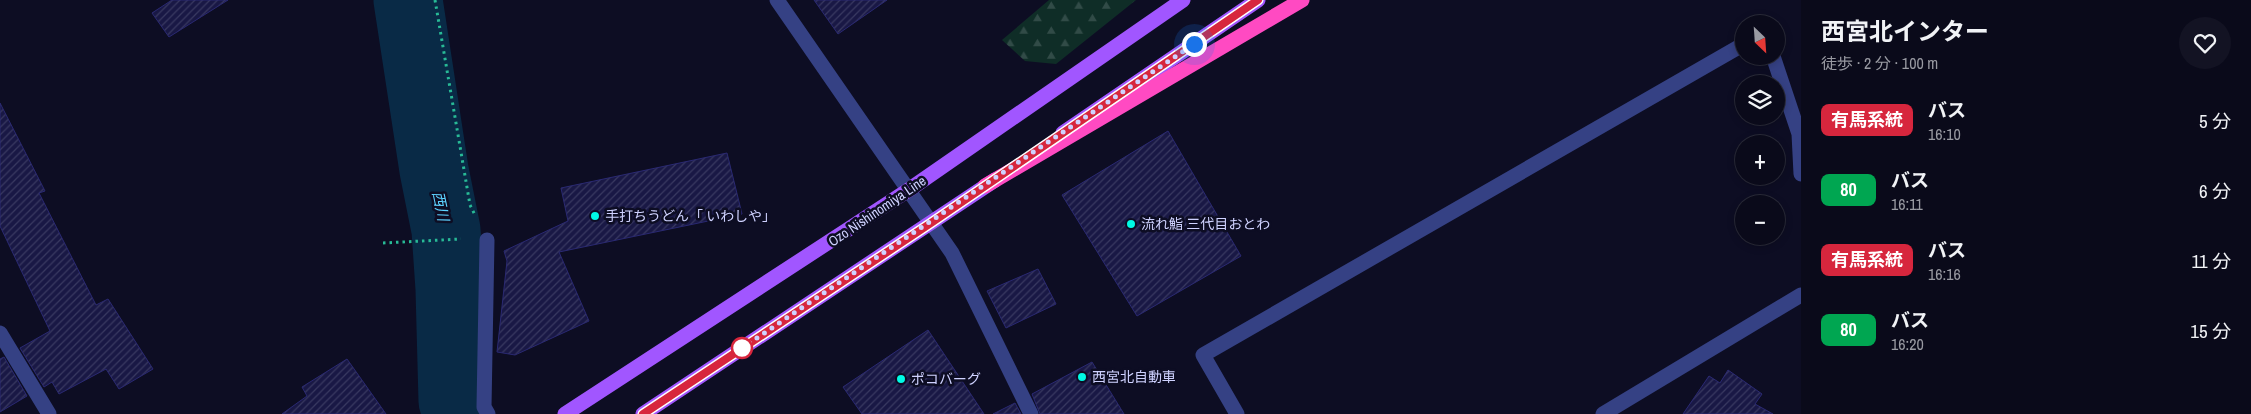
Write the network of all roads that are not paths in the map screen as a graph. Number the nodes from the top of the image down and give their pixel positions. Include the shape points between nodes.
1 (777, 0) edge
2 (1184, 0) edge
3 (1258, 0) edge
4 (1302, 0) edge
5 (1735, 49) edge
6 (1776, 65) edge
7 (1801, 174) edge
8 (985, 186) junction
9 (910, 189) junction
10 (931, 223) junction
11 (487, 240) road end
12 (1801, 295) edge
13 (0, 333) edge
14 (49, 414) edge
15 (488, 414) edge
16 (565, 414) edge
17 (643, 414) edge
18 (1031, 414) edge
19 (1237, 414) edge
20 (1602, 414) edge

1 - 9 street
2 - 9 main road, Ozo Nishinomiya Line
3 - 8 main road
4 - 8 highway
5 - 19 street via 1203,356
6 - 7 street via 1798,134
8 - 10 main road
9 - 10 street
9 - 16 main road, Ozo Nishinomiya Line
10 - 17 main road
10 - 18 street via 952,253
11 - 15 street via 484,407
12 - 20 street
13 - 14 street

